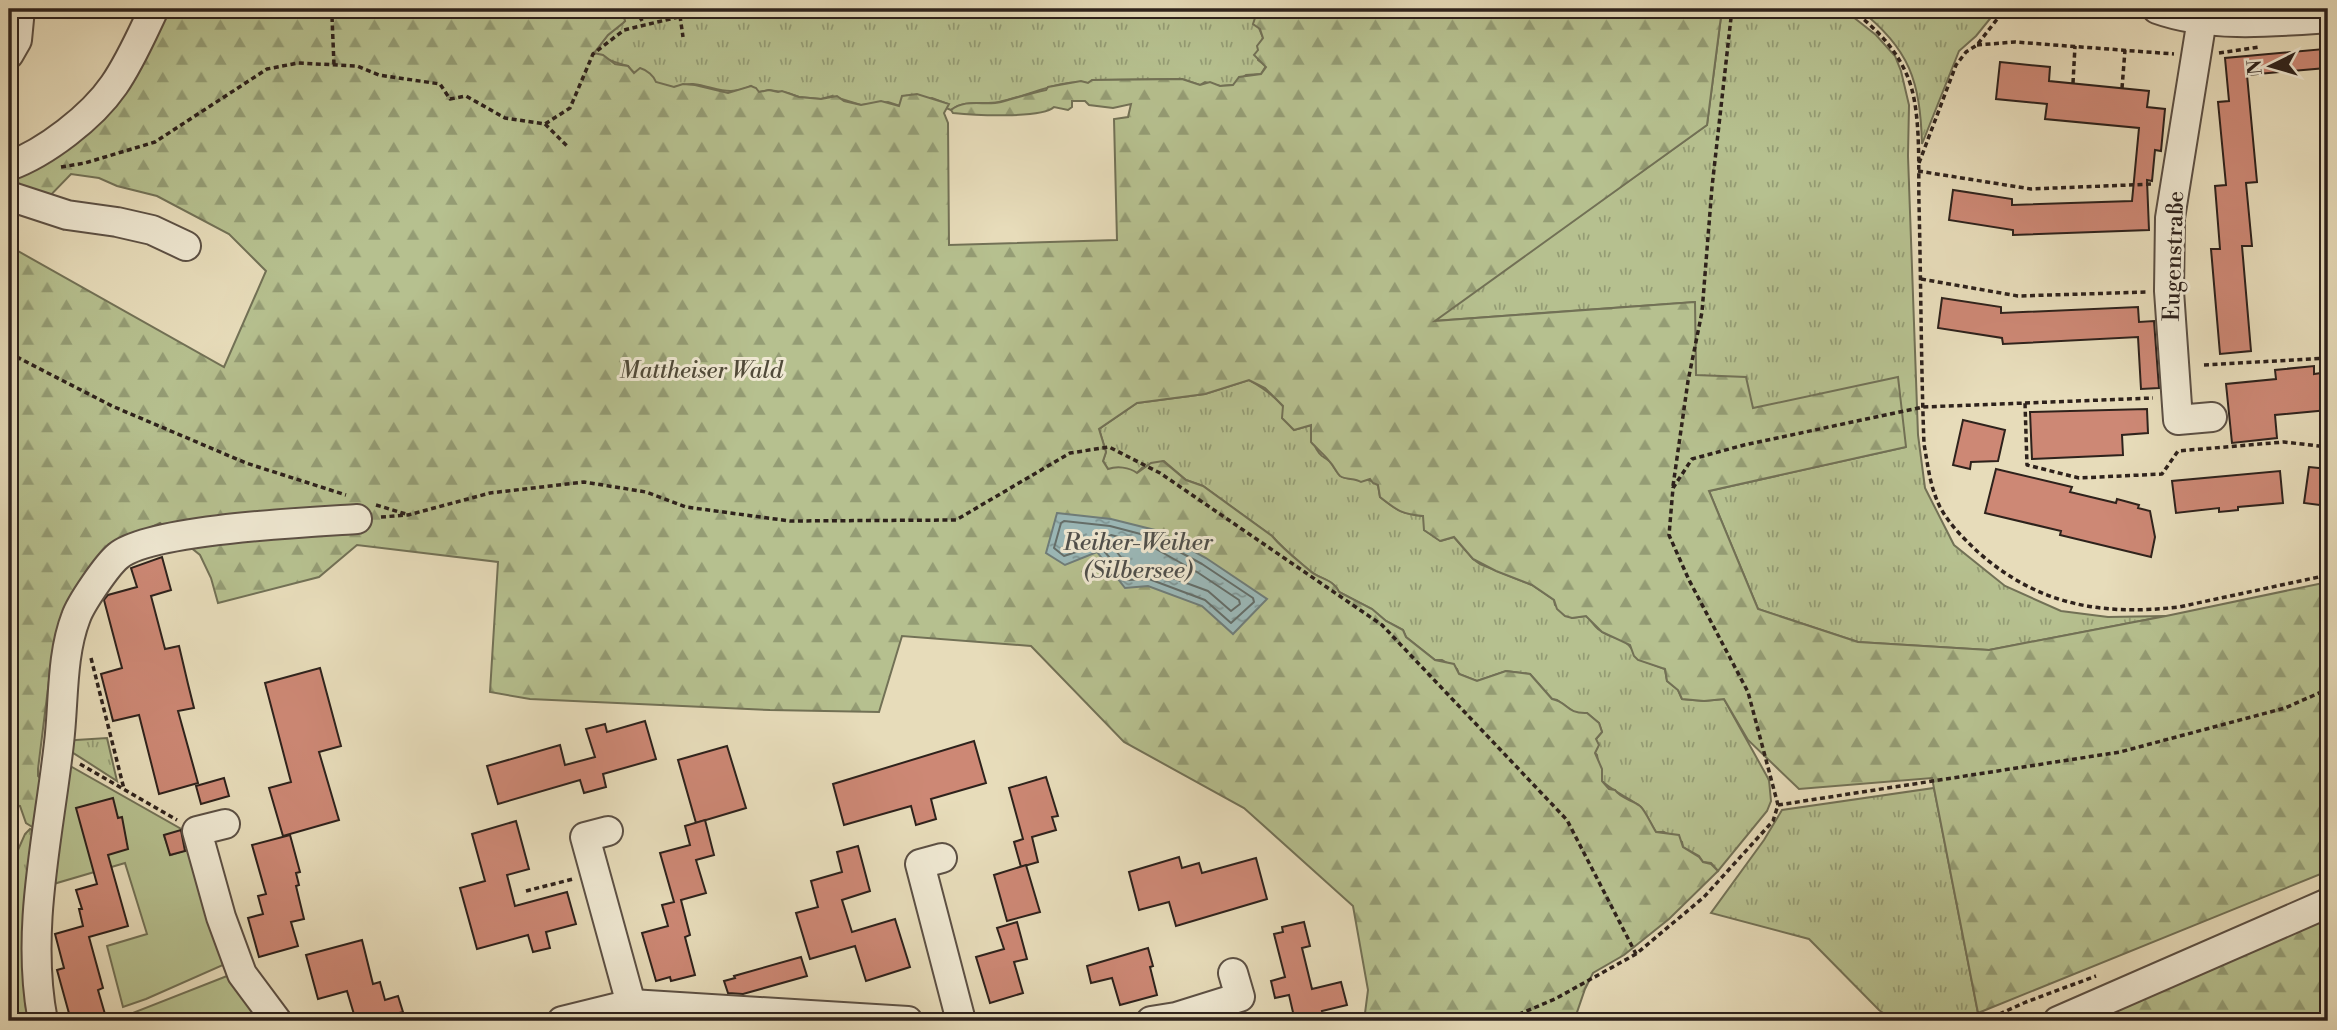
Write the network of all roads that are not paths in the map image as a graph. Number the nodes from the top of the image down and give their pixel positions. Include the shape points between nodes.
1 (20, 9) edge
2 (154, 9) edge
3 (2157, 9) edge
4 (2280, 15) edge
5 (2328, 18) edge
6 (2202, 19) junction
7 (9, 54) edge
8 (9, 166) edge
9 (9, 196) edge
10 (187, 246) dead end
11 (2211, 417) dead end
12 (362, 507) road end
13 (225, 824) dead end
14 (608, 831) dead end
15 (942, 858) dead end
16 (2328, 903) edge
17 (1233, 973) dead end
18 (631, 1004) junction
19 (43, 1021) edge
20 (277, 1021) edge
21 (562, 1021) edge
22 (908, 1021) edge
23 (961, 1021) edge
24 (1151, 1021) edge
25 (2058, 1021) edge

1 - 7 street via 17,40
2 - 8 street via 114,86 97,105 58,139
3 - 6 street
4 - 5 street
4 - 6 street
6 - 11 street, Eugenstraße via 2170,218 2169,291 2178,420
9 - 10 street via 67,215 152,230
12 - 19 street via 295,523 143,545 119,555 76,616 65,675 37,926 35,970
13 - 20 street via 197,831 220,917 242,974
14 - 18 street via 585,837
15 - 23 street via 920,864
16 - 25 street
17 - 24 street via 1240,997
18 - 21 street
18 - 22 street

